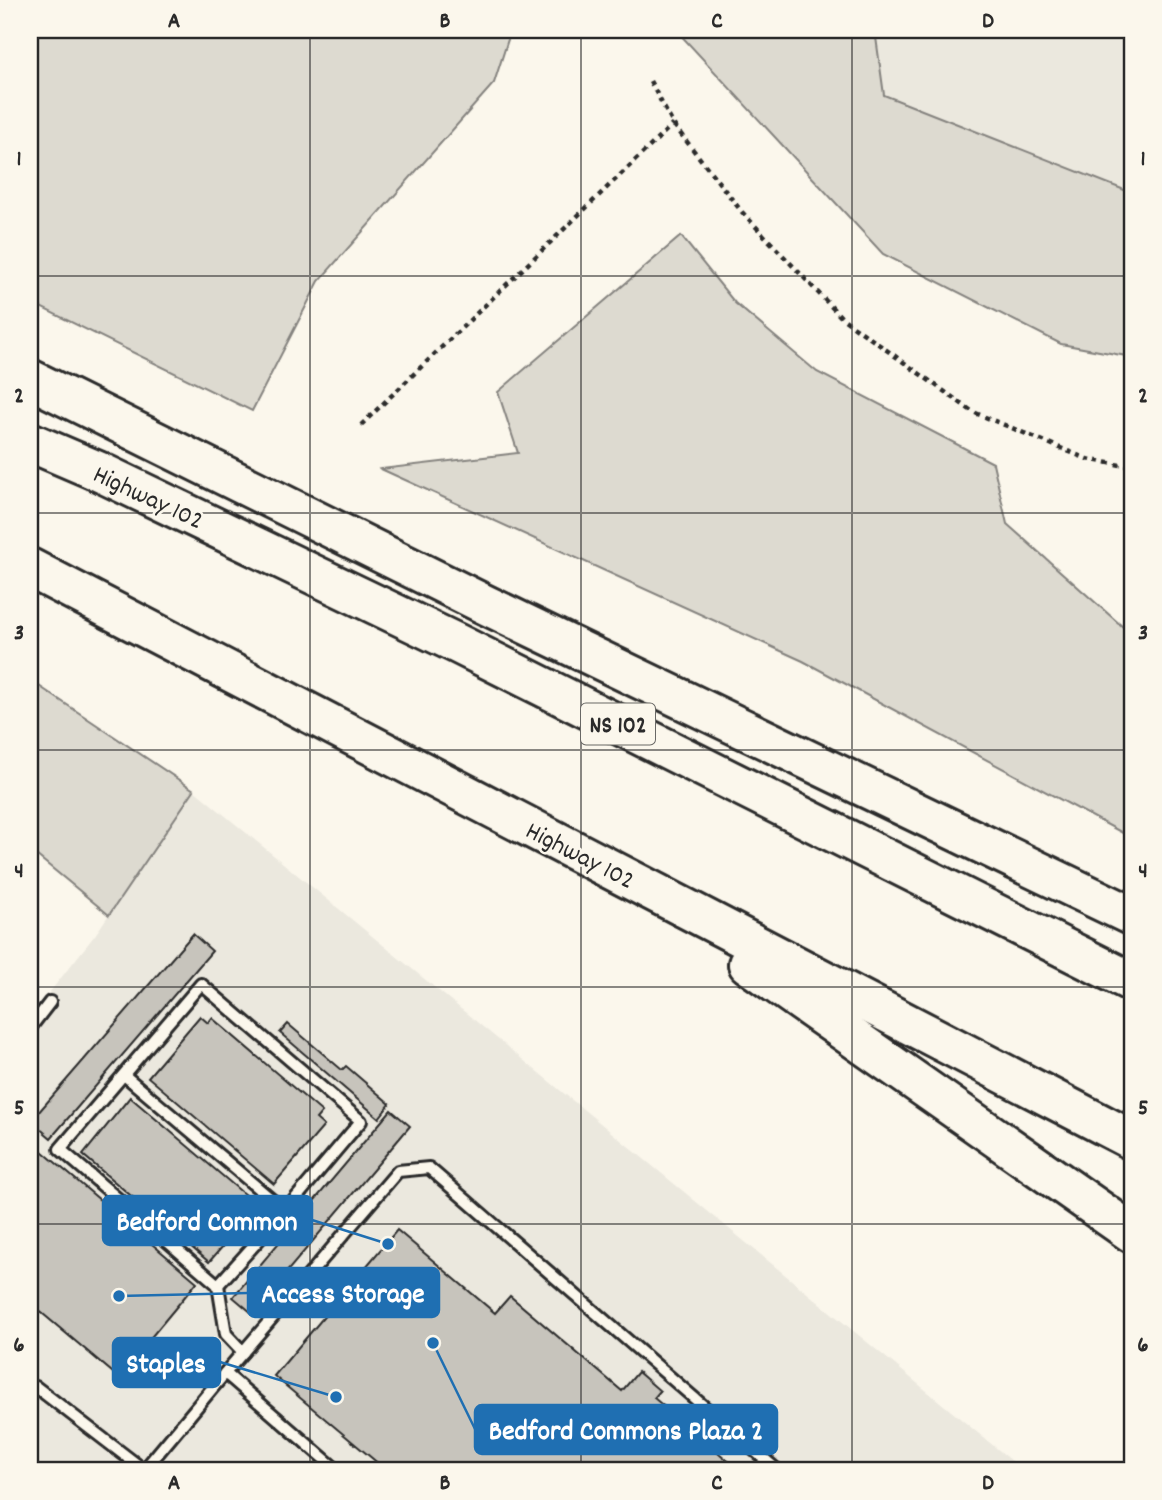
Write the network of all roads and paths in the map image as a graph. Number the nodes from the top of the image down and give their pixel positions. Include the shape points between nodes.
1 (650, 81) dead end
2 (673, 124) junction
3 (30, 379) edge
4 (30, 403) edge
5 (361, 425) dead end
6 (30, 442) edge
7 (182, 453) junction
8 (1132, 467) edge
9 (30, 568) edge
10 (604, 866) junction
11 (1123, 909) edge
12 (1132, 982) edge
13 (50, 1002) dead end
14 (30, 1028) edge
15 (124, 1075) junction
16 (1132, 1140) edge
17 (285, 1211) junction
18 (1132, 1233) edge
19 (218, 1285) junction
20 (243, 1352) junction
21 (225, 1373) junction
22 (30, 1395) edge
23 (144, 1470) edge
24 (337, 1470) edge
25 (776, 1470) edge

1 - 2 path
2 - 5 path
2 - 8 path via 742,212 842,318 974,412 1087,459
3 - 7 highway
4 - 7 highway
6 - 12 highway, Highway 102 / NS 102 via 456,643
7 - 11 highway via 486,605
9 - 10 highway, Highway 102
10 - 16 highway, Highway 102
10 - 18 highway
13 - 14 lane
15 - 17 lane
15 - 17 lane via 201,984 361,1121
15 - 19 lane via 60,1149
17 - 19 lane
19 - 20 lane via 226,1334
20 - 21 lane
20 - 25 lane via 398,1171 429,1168
21 - 23 lane
21 - 24 lane
22 - 23 lane via 36,1387

